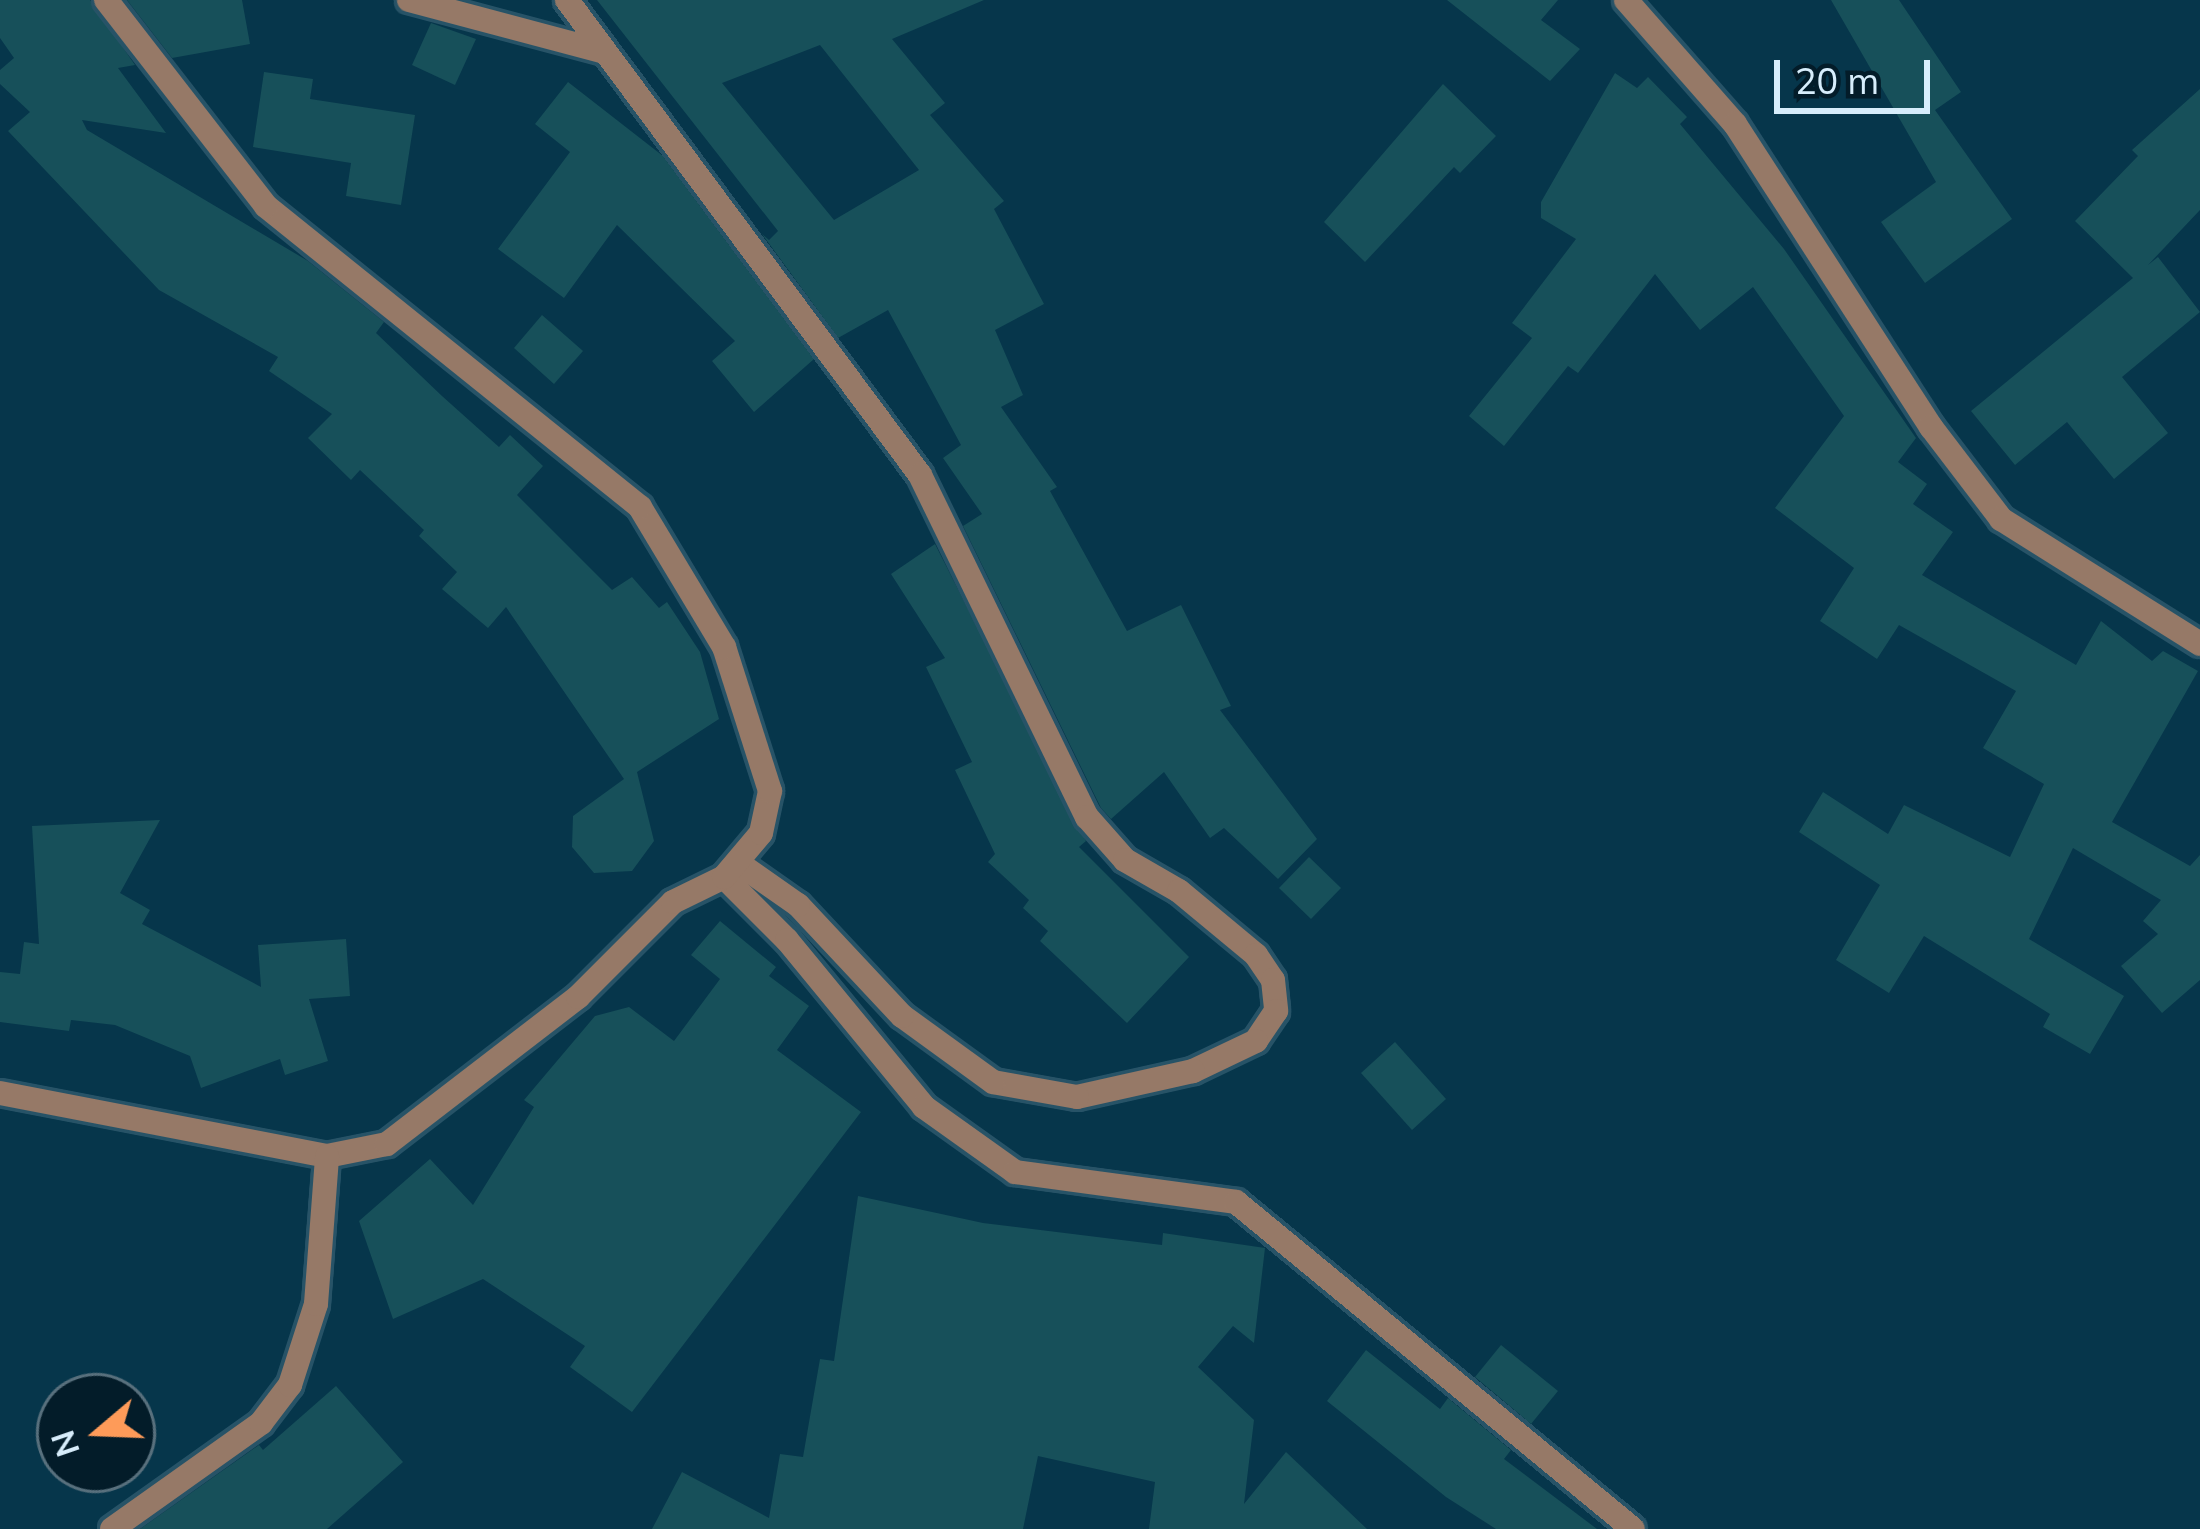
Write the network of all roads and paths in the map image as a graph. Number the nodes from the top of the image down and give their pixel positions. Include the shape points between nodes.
1 (106, 0) edge
2 (410, 0) edge
3 (567, 0) edge
4 (1626, 0) edge
5 (604, 52) junction
6 (2200, 644) edge
7 (731, 870) junction
8 (0, 1093) edge
9 (327, 1156) junction
10 (112, 1529) edge
11 (1633, 1529) edge

1 - 7 street via 266,206 640,507 724,647 751,715 770,791 761,832
2 - 5 street
3 - 5 street
4 - 6 street via 1735,124 1931,427 2001,519
5 - 7 street via 920,475 1087,817 1125,860 1179,891 1256,955 1273,980 1276,1011 1256,1041 1193,1071 1077,1097 993,1082 902,1016 798,904
7 - 9 street via 673,902 578,998 387,1144
7 - 11 street via 924,1107 1015,1172 1236,1202 1294,1241
8 - 9 street
9 - 10 street via 316,1304 290,1385 261,1423

